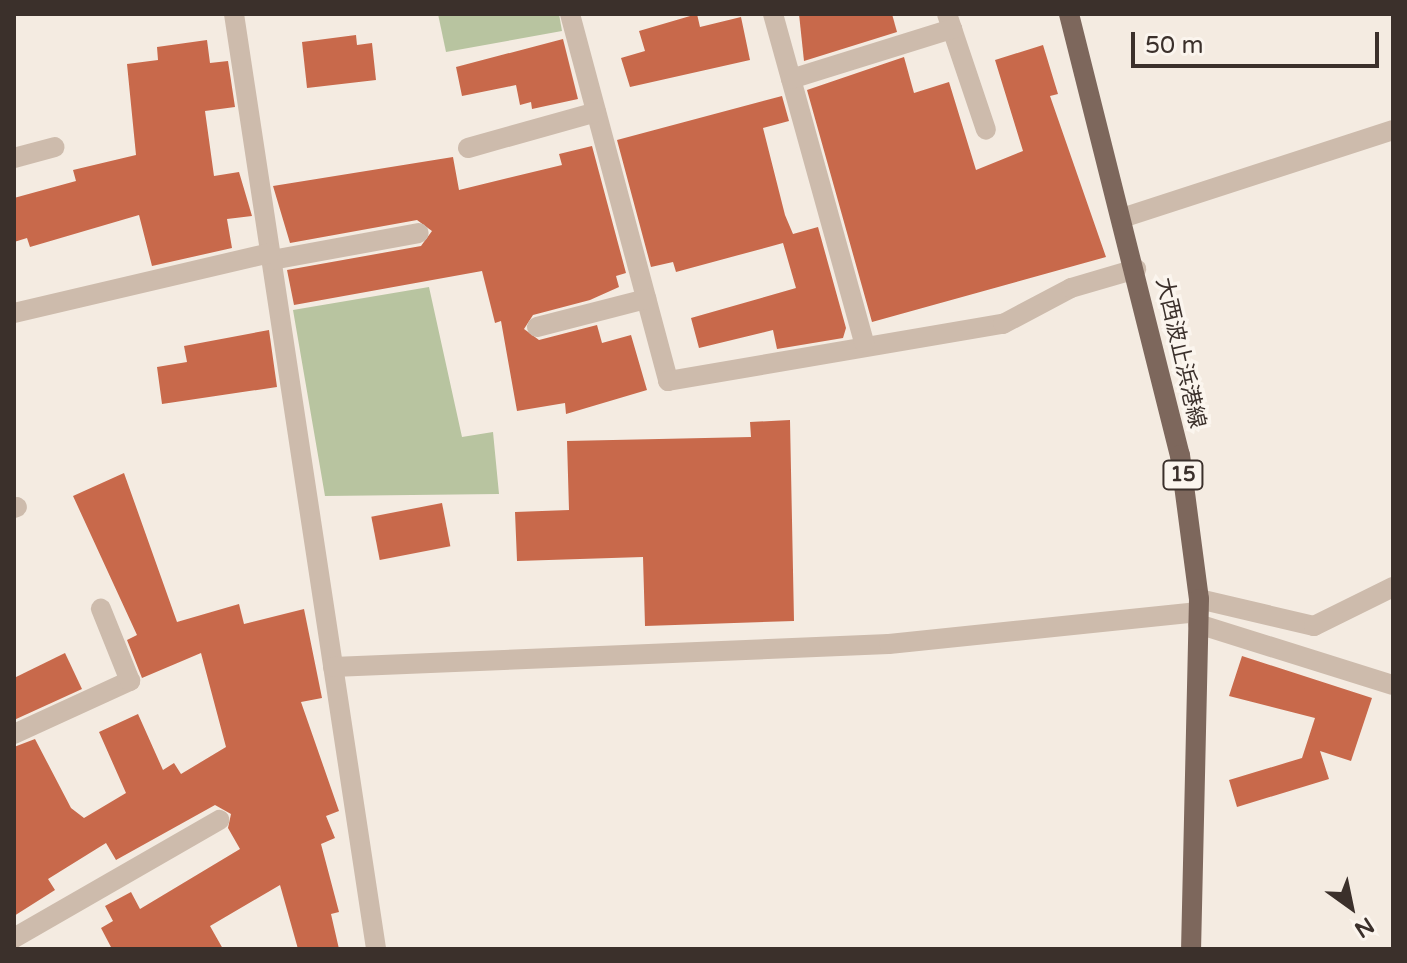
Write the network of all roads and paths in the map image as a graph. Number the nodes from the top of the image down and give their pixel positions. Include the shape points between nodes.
1 (234, 14) edge
2 (570, 14) edge
3 (773, 14) edge
4 (1069, 14) edge
5 (950, 21) edge
6 (791, 79) junction
7 (596, 112) junction
8 (986, 130) dead end
9 (1387, 138) edge
10 (55, 147) dead end
11 (468, 148) dead end
12 (14, 158) edge
13 (1122, 218) junction
14 (419, 233) dead end
15 (271, 257) junction
16 (1136, 269) junction
17 (646, 299) junction
18 (14, 313) edge
19 (537, 327) dead end
20 (864, 343) junction
21 (1393, 587) edge
22 (101, 609) dead end
23 (1198, 612) junction
24 (333, 667) junction
25 (1393, 685) edge
26 (14, 734) edge
27 (219, 820) dead end
28 (14, 938) edge
29 (376, 949) edge
30 (1191, 949) edge

1 - 15 street
2 - 7 street
3 - 6 street
4 - 13 main road, 大西波止浜港線 / 15
5 - 6 street
5 - 8 street
6 - 20 street
7 - 11 street
7 - 17 street
9 - 13 street
10 - 12 street
13 - 16 main road, 大西波止浜港線 / 15
14 - 15 street
15 - 18 street
15 - 24 street
16 - 20 street via 1071,288 1003,324
16 - 23 main road, 大西波止浜港線 / 15 via 1180,455
17 - 19 street
17 - 20 street via 668,381
21 - 23 street via 1314,626
22 - 26 street via 130,681
23 - 24 street via 889,644
23 - 25 street
23 - 30 main road, 大西波止浜港線 / 15
24 - 29 street
27 - 28 street

